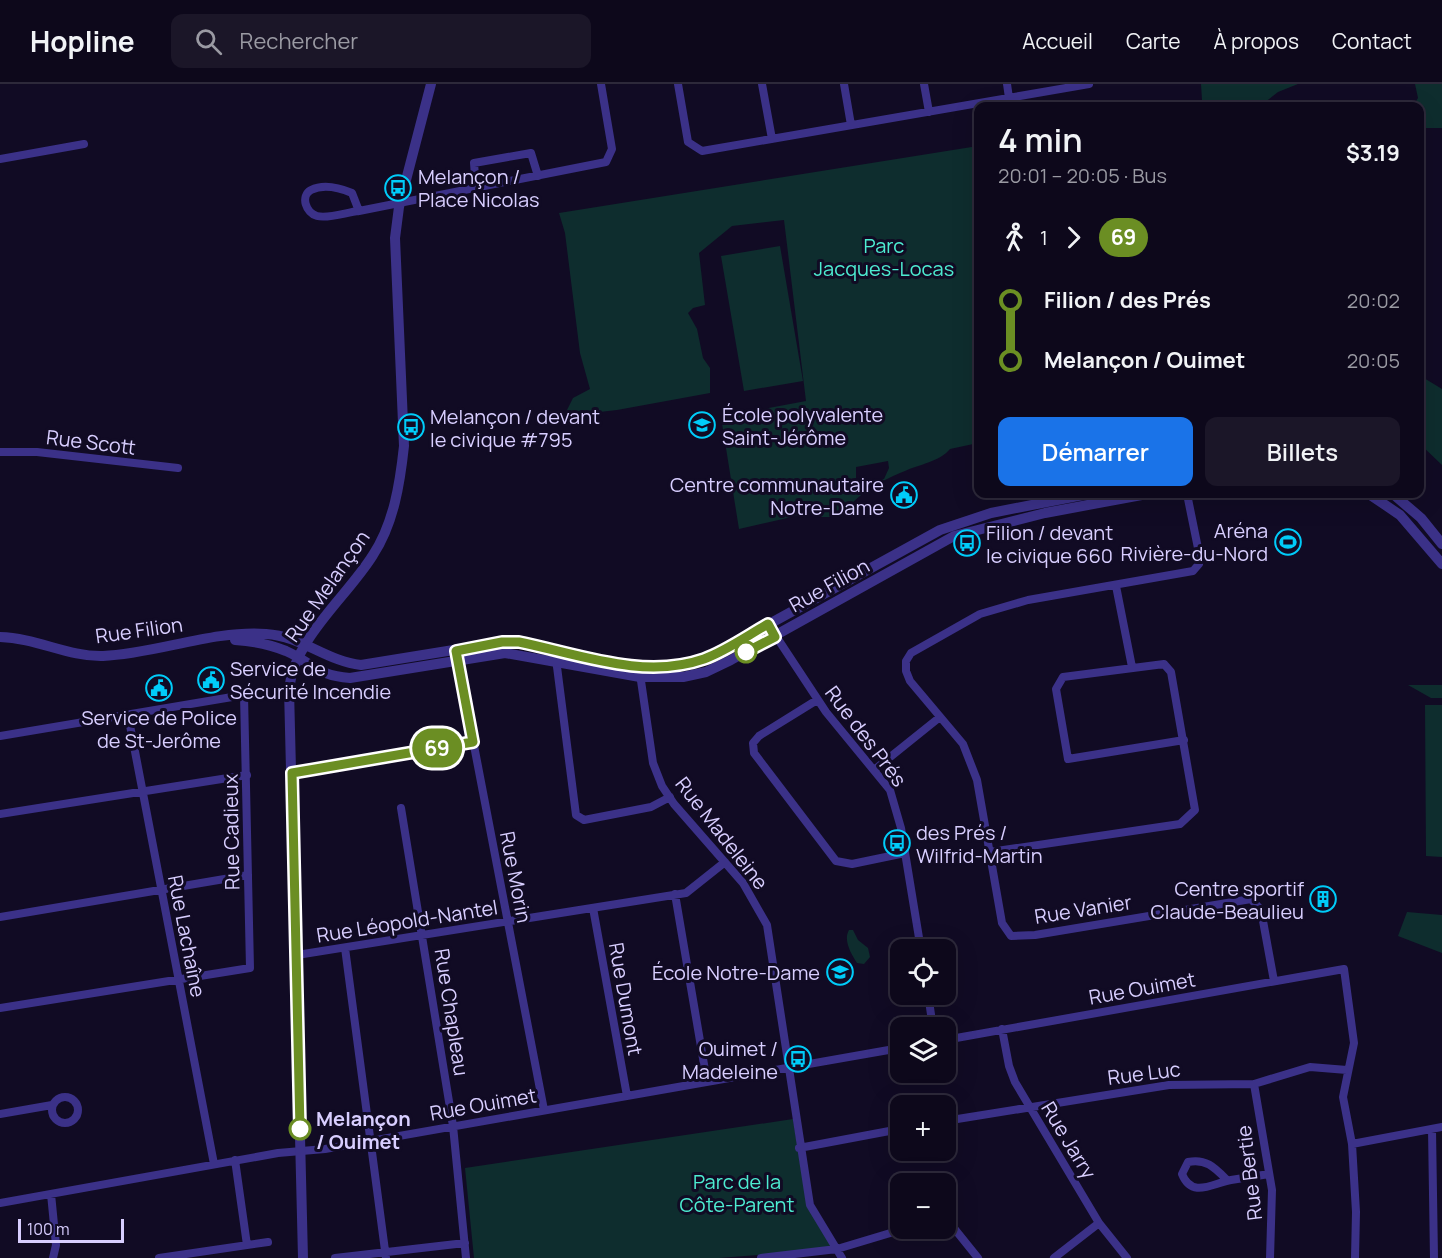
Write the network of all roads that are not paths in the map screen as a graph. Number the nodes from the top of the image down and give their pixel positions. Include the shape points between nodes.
1 (431, 84) edge
2 (601, 84) edge
3 (678, 84) edge
4 (762, 84) edge
5 (844, 84) edge
6 (924, 84) edge
7 (1007, 84) edge
8 (1089, 84) edge
9 (1009, 98) junction
10 (986, 102) edge
11 (974, 104) edge
12 (929, 112) junction
13 (851, 125) junction
14 (772, 139) junction
15 (84, 144) dead end
16 (0, 159) edge
17 (538, 176) junction
18 (476, 188) junction
19 (400, 201) junction
20 (359, 211) junction
21 (0, 453) edge
22 (178, 468) dead end
23 (1068, 498) edge
24 (1126, 498) edge
25 (1189, 498) edge
26 (1375, 498) edge
27 (1398, 498) edge
28 (952, 531) junction
29 (1442, 544) edge
30 (1442, 564) edge
31 (1116, 586) junction
32 (768, 624) junction
33 (0, 637) edge
34 (775, 637) junction
35 (214, 638) junction
36 (307, 644) junction
37 (556, 655) junction
38 (457, 656) junction
39 (705, 658) junction
40 (299, 659) junction
41 (1132, 667) junction
42 (708, 671) junction
43 (640, 672) junction
44 (817, 700) junction
45 (128, 715) junction
46 (940, 717) junction
47 (0, 736) edge
48 (1184, 740) junction
49 (473, 742) junction
50 (874, 770) junction
51 (292, 773) junction
52 (247, 775) junction
53 (142, 792) junction
54 (670, 797) junction
55 (401, 808) dead end
56 (0, 814) edge
57 (990, 852) junction
58 (905, 853) junction
59 (725, 862) junction
60 (248, 875) junction
61 (161, 890) junction
62 (675, 894) junction
63 (593, 908) junction
64 (0, 917) edge
65 (508, 921) junction
66 (424, 935) junction
67 (919, 939) edge
68 (345, 948) junction
69 (297, 955) junction
70 (178, 980) junction
71 (1274, 981) junction
72 (0, 1008) edge
73 (1002, 1029) junction
74 (956, 1038) edge
75 (890, 1050) edge
76 (788, 1068) junction
77 (1347, 1070) junction
78 (707, 1082) junction
79 (1254, 1084) junction
80 (627, 1096) junction
81 (52, 1105) dead end
82 (1030, 1107) junction
83 (544, 1110) junction
84 (0, 1114) edge
85 (956, 1119) edge
86 (453, 1126) junction
87 (1442, 1127) edge
88 (1432, 1129) junction
89 (890, 1132) edge
90 (372, 1140) junction
91 (1352, 1144) junction
92 (800, 1148) junction
93 (301, 1151) junction
94 (235, 1160) junction
95 (214, 1164) junction
96 (1269, 1174) junction
97 (1227, 1180) junction
98 (51, 1194) junction
99 (0, 1203) edge
100 (1099, 1223) junction
101 (956, 1231) edge
102 (890, 1233) edge
103 (268, 1242) dead end
104 (465, 1242) junction
105 (247, 1245) junction
106 (837, 1249) junction
107 (386, 1256) edge
108 (53, 1258) edge
109 (159, 1258) edge
110 (303, 1258) edge
111 (335, 1258) edge
112 (466, 1258) edge
113 (761, 1258) edge
114 (842, 1258) edge
115 (978, 1258) edge
116 (1054, 1258) edge
117 (1127, 1258) edge
118 (1270, 1258) edge
119 (1355, 1258) edge
120 (1434, 1258) edge

1 - 19 street, Rue Melançon
2 - 17 street via 612,149 606,162
3 - 14 street via 688,142 702,151
4 - 14 street
5 - 13 street
6 - 12 street
7 - 9 street
8 - 9 street
9 - 10 street
11 - 12 street
12 - 13 street
13 - 14 street
15 - 16 street
17 - 18 street
17 - 18 street via 531,153 474,163
18 - 19 street
19 - 20 street
19 - 36 street, Rue Melançon via 395,238 404,446 400,480 385,534 373,556
20 - 20 street via 317,216 309,212 306,195 312,190 338,187 352,193
21 - 22 street, Rue Scott via 37,452
23 - 28 street, Rue Filion via 991,513
24 - 28 street, Rue Filion
25 - 31 street via 1199,564 1193,571
26 - 30 street via 1400,515
27 - 29 street
28 - 32 street, Rue Filion
28 - 34 street, Rue Filion
31 - 41 street
31 - 46 street via 1000,607 917,648 906,661 906,671
32 - 34 street, Rue des Prés
32 - 39 street, Rue Filion
33 - 35 street, Rue Filion via 32,640 89,656
34 - 42 street, Rue Filion
34 - 44 street, Rue des Prés
35 - 36 street, Rue Filion via 264,634
35 - 40 street, Rue Filion via 264,644
36 - 38 street, Rue Filion via 342,663 361,665
36 - 40 street, Rue Melançon
37 - 38 street, Rue Filion via 511,642
37 - 43 street, Rue Filion
37 - 54 street via 576,815 584,820 606,816 651,807
38 - 40 street, Rue Filion via 350,678 332,677
38 - 49 street, Rue Morin
39 - 42 street
39 - 43 street, Rue Filion
40 - 51 street, Rue Melançon via 289,689
41 - 48 street via 1164,664 1171,672
41 - 48 street via 1063,677 1056,689 1068,759
42 - 43 street, Rue Filion via 683,677
43 - 54 street, Rue Madeleine via 653,763
44 - 50 street, Rue des Prés
44 - 58 street via 759,736 753,743 754,753 836,861 852,864
45 - 47 street
45 - 52 street, Rue Cadieux via 244,695
45 - 53 street, Rue Lachaîne
46 - 50 street
46 - 57 street via 969,756
48 - 57 street via 1195,810 1180,824
49 - 51 street
49 - 65 street, Rue Morin
50 - 58 street, Rue des Prés via 891,790
51 - 69 street, Rue Melançon
52 - 53 street
52 - 60 street, Rue Cadieux
53 - 56 street
53 - 61 street, Rue Lachaîne
54 - 59 street, Rue Madeleine
55 - 66 street, Rue Chapleau
57 - 71 street, Rue Vanier via 1002,923 1011,936 1251,899 1261,910
58 - 67 street, Rue des Prés
59 - 62 street, Rue Léopold-Nantel via 686,892
59 - 76 street, Rue Madeleine via 743,883 767,925
60 - 61 street
60 - 70 street, Rue Cadieux via 250,968
61 - 64 street
61 - 70 street, Rue Lachaîne
62 - 63 street, Rue Léopold-Nantel
62 - 78 street
63 - 65 street, Rue Léopold-Nantel
63 - 80 street, Rue Dumont
65 - 66 street, Rue Léopold-Nantel
65 - 83 street, Rue Morin
66 - 68 street, Rue Léopold-Nantel
66 - 86 street, Rue Chapleau
68 - 69 street, Rue Léopold-Nantel
68 - 90 street
69 - 93 street, Rue Melançon
70 - 72 street
70 - 95 street, Rue Lachaîne
71 - 73 street, Rue Ouimet
71 - 77 street, Rue Ouimet via 1344,969 1354,1043
73 - 74 street, Rue Ouimet
73 - 82 street, Rue Jarry via 1009,1066
75 - 76 street, Rue Ouimet
76 - 78 street, Rue Ouimet
76 - 92 street, Rue Madeleine
77 - 79 street, Rue Luc via 1310,1067
77 - 91 street via 1343,1097
78 - 80 street, Rue Ouimet
79 - 82 street, Rue Luc via 1169,1084
79 - 96 street, Rue Bertie
80 - 83 street, Rue Ouimet
81 - 84 street
82 - 85 street, Rue Luc
82 - 100 street, Rue Jarry
83 - 86 street, Rue Ouimet
86 - 90 street, Rue Ouimet
86 - 104 street, Rue Chapleau
87 - 88 street
88 - 91 street
88 - 120 street
89 - 92 street
90 - 93 street, Rue Ouimet
90 - 107 street
91 - 119 street
92 - 106 street, Rue Madeleine via 810,1205
93 - 94 street, Rue Ouimet
93 - 110 street, Rue Melançon
94 - 95 street, Rue Ouimet
94 - 105 street
95 - 98 street, Rue Ouimet
96 - 97 street
96 - 118 street, Rue Bertie
97 - 97 street via 1197,1189 1182,1174 1188,1162 1197,1160 1206,1162
98 - 99 street, Rue Ouimet
98 - 108 street via 56,1245
100 - 116 street
100 - 117 street, Rue Jarry
101 - 115 street
102 - 106 street
103 - 105 street
104 - 107 street
104 - 112 street, Rue Chapleau
105 - 109 street
106 - 113 street
106 - 114 street, Rue Madeleine
107 - 111 street

